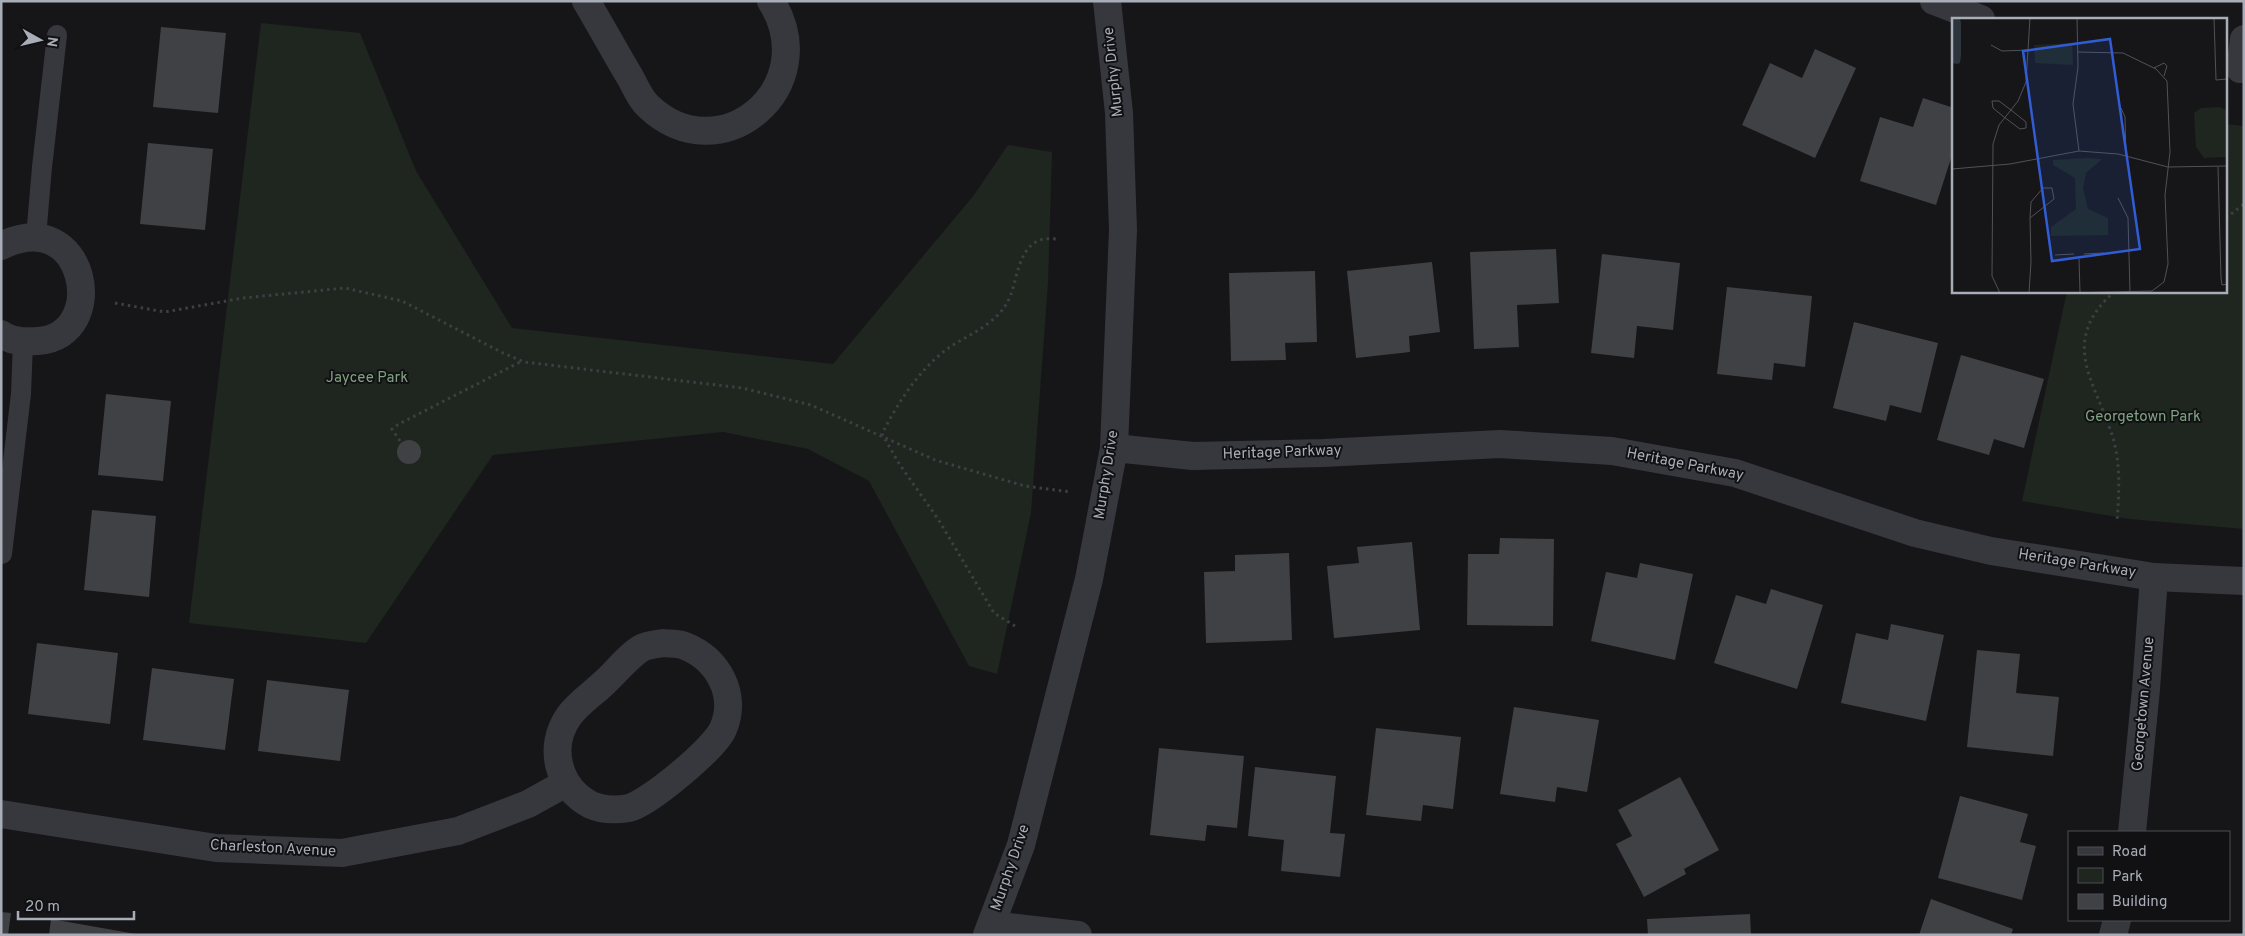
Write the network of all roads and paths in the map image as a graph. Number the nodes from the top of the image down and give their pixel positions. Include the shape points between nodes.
1 (586, 1) edge
2 (771, 1) edge
3 (1107, 1) edge
4 (1934, 1) edge
5 (1978, 18) edge
6 (57, 35) dead end
7 (2244, 39) edge
8 (2237, 68) edge
9 (2244, 204) edge
10 (2228, 216) edge
11 (36, 237) junction
12 (1059, 239) dead end
13 (1, 246) edge
14 (2114, 292) edge
15 (82, 297) junction
16 (12, 338) edge
17 (523, 361) junction
18 (882, 434) junction
19 (400, 441) dead end
20 (1114, 448) junction
21 (1077, 493) dead end
22 (2117, 522) dead end
23 (2, 554) edge
24 (2154, 576) junction
25 (2244, 581) edge
26 (1015, 626) dead end
27 (566, 783) junction
28 (1, 814) edge
29 (2132, 831) edge
30 (2117, 921) edge
31 (989, 930) edge
32 (1078, 935) edge
33 (2113, 935) edge

1 - 2 street via 646,105 667,121 691,130 717,130 741,123 762,108 778,88 786,64 786,38 779,14
3 - 20 street, Murphy Drive via 1119,113 1123,230
4 - 5 street
6 - 11 lane
7 - 8 street
9 - 10 path
11 - 13 street via 16,239
11 - 15 street via 56,244 71,258 80,276
12 - 18 path via 1040,240 1026,252 1007,303 994,320 928,366 891,416
14 - 22 path via 2094,315 2086,332 2085,363 2113,439 2119,488
15 - 16 street via 76,316 62,332 43,341
15 - 17 path via 166,312 243,298 344,288 402,301
16 - 23 lane via 21,394
17 - 18 path via 742,388 811,404
17 - 19 path via 399,424 392,429
18 - 21 path via 935,460 1025,486
18 - 26 path via 994,613
20 - 24 street, Heritage Parkway via 1193,456 1500,444 1612,452 1735,473 1915,533 1992,551
20 - 31 street, Murphy Drive via 1089,579 1021,845
24 - 25 street, Heritage Parkway
24 - 29 street, Georgetown Avenue
27 - 27 street via 578,797 594,806 611,810 629,808 646,800 712,746 723,729 728,708 726,688 717,669 702,654 684,645 663,643 643,647 570,714 560,730 558,766
27 - 28 street, Charleston Avenue via 528,804 458,831 342,853 216,848
30 - 33 street
31 - 32 street

